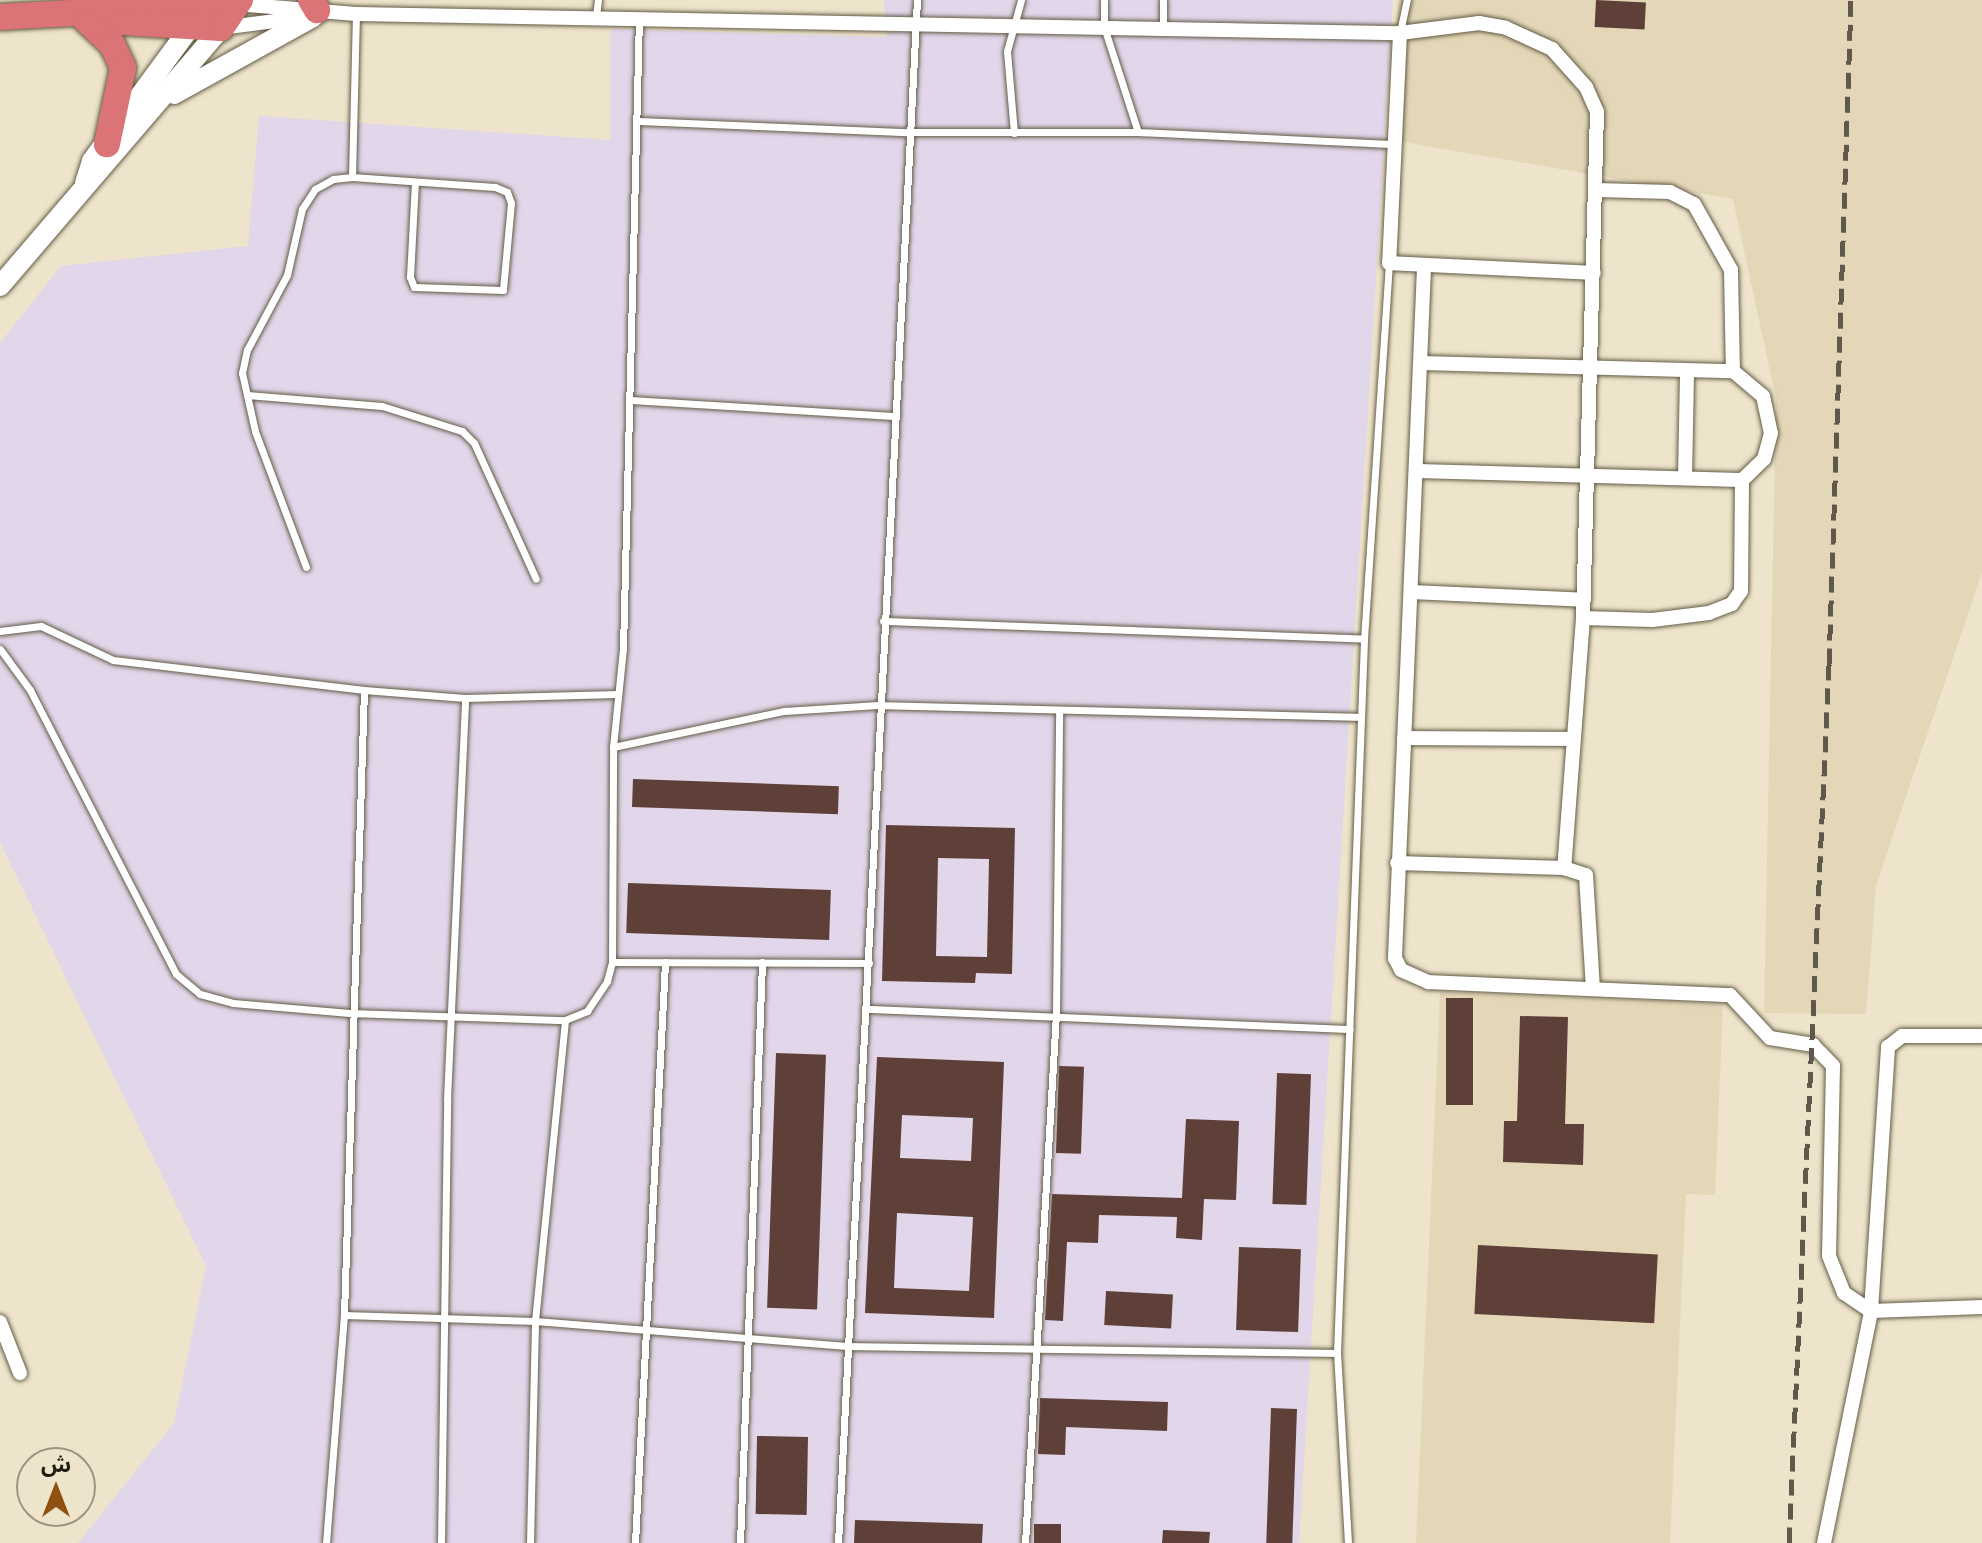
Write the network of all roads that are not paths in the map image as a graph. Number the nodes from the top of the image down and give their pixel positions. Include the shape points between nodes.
1 (598, 0) edge
2 (917, 0) edge
3 (1021, 0) edge
4 (1104, 0) edge
5 (1163, 0) edge
6 (1407, 0) edge
7 (224, 2) edge
8 (124, 4) edge
9 (320, 10) edge
10 (356, 14) junction
11 (40, 15) junction
12 (596, 16) junction
13 (639, 16) junction
14 (0, 17) edge
15 (86, 20) junction
16 (916, 21) junction
17 (1017, 25) junction
18 (191, 26) junction
19 (1104, 27) junction
20 (221, 28) junction
21 (1163, 29) junction
22 (1400, 33) junction
23 (160, 103) junction
24 (639, 121) junction
25 (907, 132) junction
26 (1138, 132) junction
27 (1014, 133) junction
28 (107, 144) junction
29 (1396, 144) junction
30 (352, 177) junction
31 (415, 182) junction
32 (85, 183) junction
33 (1597, 190) junction
34 (1389, 263) junction
35 (1424, 268) junction
36 (1594, 273) junction
37 (0, 286) edge
38 (1421, 363) junction
39 (1592, 368) junction
40 (1687, 371) junction
41 (1733, 371) junction
42 (247, 395) junction
43 (630, 400) junction
44 (894, 416) junction
45 (1416, 471) junction
46 (1588, 476) junction
47 (1685, 478) junction
48 (1742, 480) junction
49 (306, 567) dead end
50 (536, 579) dead end
51 (1411, 592) junction
52 (1584, 600) junction
53 (1583, 618) junction
54 (883, 621) junction
55 (0, 631) edge
56 (1364, 639) junction
57 (0, 649) edge
58 (364, 690) junction
59 (617, 694) junction
60 (465, 698) junction
61 (878, 705) junction
62 (1059, 710) junction
63 (1361, 717) junction
64 (1404, 738) junction
65 (1573, 739) junction
66 (613, 747) junction
67 (1397, 863) junction
68 (1564, 868) junction
69 (612, 962) junction
70 (665, 962) junction
71 (762, 962) junction
72 (869, 963) junction
73 (1593, 989) junction
74 (869, 1009) junction
75 (350, 1013) junction
76 (1056, 1014) junction
77 (451, 1016) junction
78 (565, 1020) junction
79 (1350, 1029) junction
80 (1982, 1036) edge
81 (1982, 1307) edge
82 (1871, 1311) junction
83 (344, 1315) junction
84 (442, 1317) junction
85 (535, 1321) junction
86 (0, 1322) edge
87 (644, 1330) junction
88 (749, 1338) junction
89 (847, 1346) junction
90 (1034, 1350) junction
91 (1337, 1353) junction
92 (20, 1373) dead end
93 (326, 1543) edge
94 (441, 1543) edge
95 (530, 1543) edge
96 (635, 1543) edge
97 (740, 1543) edge
98 (838, 1543) edge
99 (1025, 1543) edge
100 (1348, 1543) edge
101 (1824, 1543) edge

1 - 12 lane
2 - 16 lane
3 - 17 lane
4 - 19 lane
5 - 21 lane
6 - 22 lane
7 - 8 highway
7 - 9 street
7 - 18 highway
7 - 20 highway
8 - 11 highway
9 - 10 street
9 - 20 street
9 - 23 main road
10 - 12 street
10 - 30 lane
11 - 14 highway
11 - 15 highway
12 - 13 street
13 - 16 street
13 - 24 lane
15 - 18 highway
15 - 28 highway via 112,44 123,68
16 - 17 street
16 - 25 lane
17 - 19 street
17 - 27 lane via 1007,51
18 - 20 highway
18 - 28 main road
19 - 21 street
19 - 26 lane
20 - 23 main road
21 - 22 street
22 - 29 street
22 - 33 street via 1479,23 1506,28 1552,49 1586,87 1597,112
23 - 32 main road via 102,171
24 - 25 lane
24 - 43 lane
25 - 27 lane
25 - 44 lane
26 - 27 lane
26 - 29 lane
28 - 32 main road via 92,161
29 - 34 street
30 - 31 lane
30 - 42 lane via 315,189 302,209 287,275 247,350 242,373
31 - 31 lane via 414,287 503,290 511,203 507,192
32 - 37 main road
33 - 36 street
33 - 41 street via 1670,192 1694,204 1731,270
34 - 35 street
34 - 56 lane
35 - 36 street
35 - 38 street
36 - 39 street
38 - 39 street
38 - 45 street
39 - 40 street
39 - 46 street
40 - 41 street
40 - 47 street
41 - 48 street via 1758,389 1770,419 1764,459
42 - 49 lane
42 - 50 lane via 382,406 462,431 474,443
43 - 44 lane
43 - 59 lane
44 - 54 lane
45 - 46 street
45 - 51 street
46 - 47 street
46 - 52 street
47 - 48 street
48 - 53 street via 1741,591 1732,604 1709,613 1652,620
51 - 52 street
51 - 64 street
52 - 53 street
53 - 65 street
54 - 56 lane
54 - 61 lane
55 - 58 lane via 41,626 113,660
56 - 63 lane
57 - 75 lane via 30,690 176,974 200,994 233,1003
58 - 60 lane
58 - 75 lane
59 - 60 lane
59 - 66 lane
60 - 77 lane
61 - 62 lane
61 - 66 lane via 784,711
61 - 72 lane
62 - 63 lane
62 - 76 lane via 1062,863
63 - 79 lane
64 - 65 street
64 - 67 street
65 - 68 street
66 - 69 lane
67 - 68 street
67 - 73 street via 1395,958 1401,970 1428,982
68 - 73 street via 1586,875
69 - 70 lane
69 - 78 lane via 607,981 587,1011
70 - 71 lane
70 - 87 lane
71 - 72 lane
71 - 88 lane
72 - 74 lane
73 - 82 street via 1730,995 1770,1038 1813,1045 1833,1066 1829,1256 1844,1293
74 - 76 lane
74 - 89 lane
75 - 77 lane
75 - 83 lane
76 - 79 lane
76 - 90 lane
77 - 78 lane
77 - 84 lane
78 - 85 lane
79 - 91 lane
80 - 82 street via 1902,1036 1889,1044
81 - 82 street
82 - 101 street
83 - 84 lane
83 - 93 lane
84 - 85 lane
84 - 94 lane
85 - 87 lane
85 - 95 lane
86 - 92 street
87 - 88 lane
87 - 96 lane
88 - 89 lane
88 - 97 lane
89 - 90 lane
89 - 98 lane
90 - 91 lane
90 - 99 lane
91 - 100 lane

